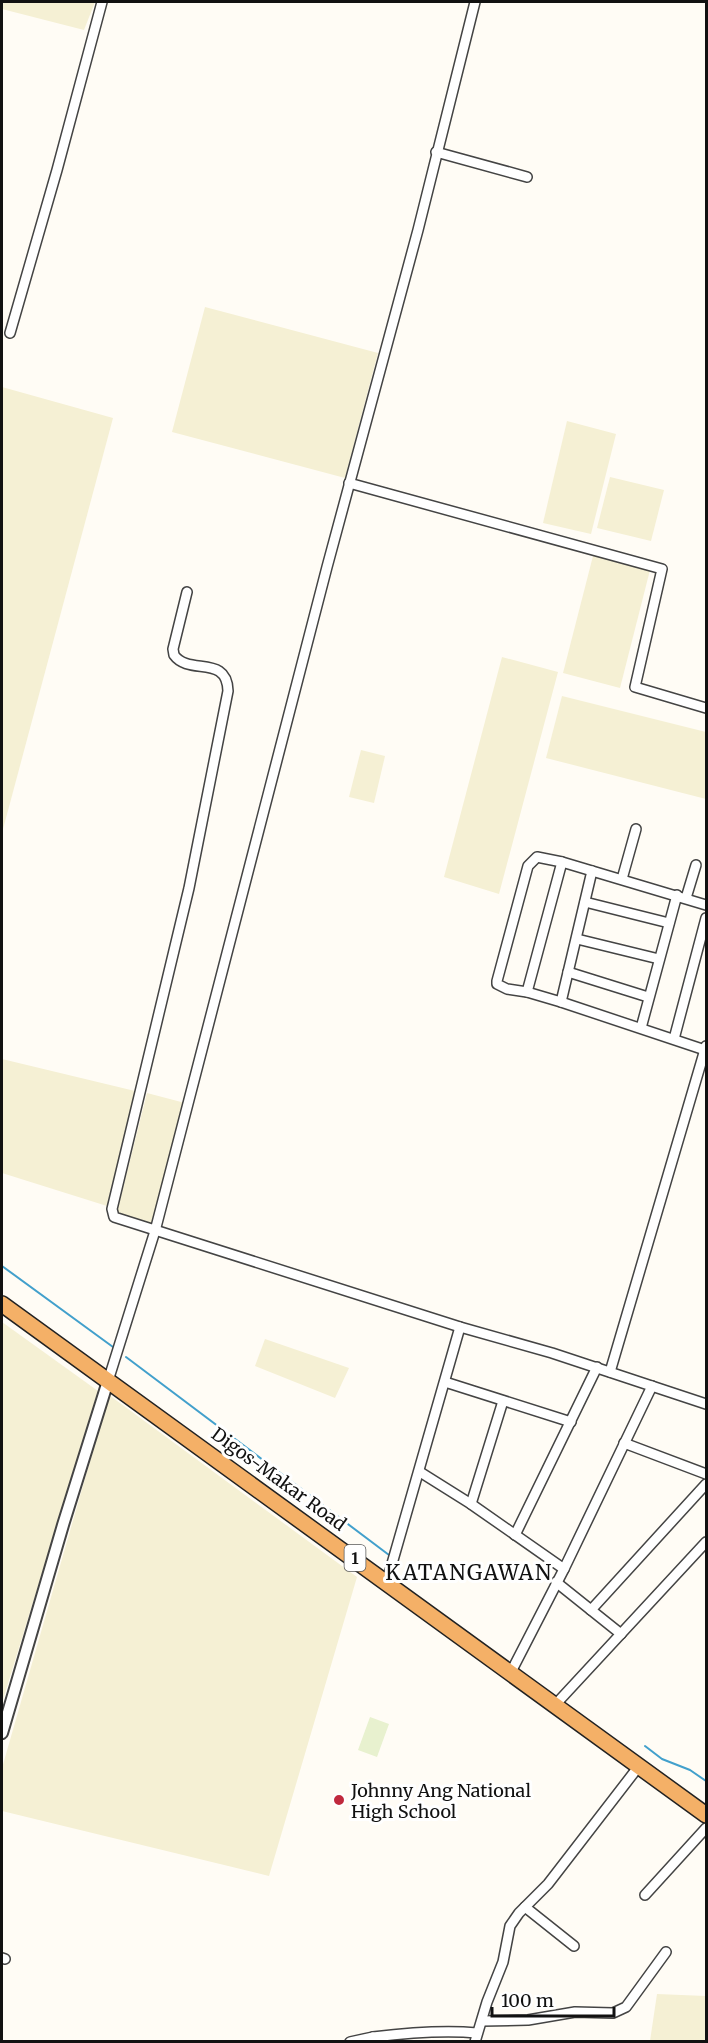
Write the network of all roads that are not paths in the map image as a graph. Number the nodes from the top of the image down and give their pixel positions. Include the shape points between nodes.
1 (102, 2) edge
2 (475, 2) edge
3 (436, 152) junction
4 (527, 177) dead end
5 (10, 333) dead end
6 (349, 483) junction
7 (187, 592) dead end
8 (706, 708) edge
9 (636, 829) dead end
10 (562, 862) junction
11 (696, 865) dead end
12 (592, 871) junction
13 (622, 879) junction
14 (682, 897) junction
15 (585, 902) junction
16 (706, 905) edge
17 (706, 918) edge
18 (669, 923) junction
19 (576, 939) junction
20 (659, 959) junction
21 (568, 972) junction
22 (527, 992) junction
23 (648, 998) junction
24 (561, 1002) junction
25 (641, 1028) junction
26 (674, 1039) junction
27 (706, 1047) edge
28 (155, 1231) junction
29 (2, 1304) edge
30 (460, 1327) junction
31 (597, 1367) junction
32 (610, 1372) junction
33 (108, 1381) junction
34 (445, 1382) junction
35 (652, 1386) junction
36 (503, 1401) junction
37 (706, 1404) edge
38 (572, 1422) junction
39 (624, 1443) junction
40 (420, 1472) junction
41 (706, 1474) edge
42 (706, 1484) edge
43 (471, 1504) junction
44 (515, 1534) junction
45 (706, 1542) edge
46 (564, 1569) junction
47 (387, 1581) junction
48 (556, 1582) junction
49 (591, 1610) junction
50 (621, 1634) junction
51 (511, 1672) junction
52 (555, 1705) junction
53 (2, 1733) edge
54 (639, 1766) junction
55 (706, 1815) edge
56 (706, 1828) edge
57 (645, 1895) dead end
58 (525, 1907) junction
59 (573, 1946) dead end
60 (666, 1952) dead end
61 (482, 2021) junction
62 (476, 2037) edge
63 (432, 2038) edge
64 (374, 2039) edge
65 (350, 2042) edge

1 - 5 street
2 - 3 street
3 - 4 street
3 - 6 street
6 - 8 street via 662,569 635,687
6 - 28 street
7 - 28 street via 174,655 181,661 224,674 228,692 189,888 112,1209 114,1217
9 - 13 street
10 - 12 street
10 - 22 street
10 - 22 street via 537,857 528,866 497,979 500,986
11 - 14 street
12 - 13 street
12 - 15 street
13 - 14 street
14 - 16 street
14 - 18 street
15 - 18 street
15 - 19 street
17 - 26 street
18 - 20 street
19 - 20 street
19 - 21 street
20 - 23 street
21 - 23 street
21 - 24 street
22 - 24 street
23 - 25 street
24 - 25 street
25 - 26 street
26 - 27 street
27 - 32 street
28 - 30 street
28 - 33 street
29 - 33 highway, Digos-Makar Road / 1
30 - 31 street
30 - 34 street
31 - 32 street
31 - 38 street
32 - 35 street
33 - 47 highway, Digos-Makar Road / 1
33 - 53 street
34 - 36 street
34 - 40 street
35 - 37 street
35 - 39 street
36 - 38 street
36 - 43 street
38 - 44 street
39 - 41 street
39 - 46 street
40 - 43 street
40 - 47 street
42 - 49 street
43 - 44 street
44 - 46 street
45 - 50 street
46 - 48 street
47 - 51 highway, Digos-Makar Road / 1
48 - 49 street
48 - 51 street
49 - 50 street
50 - 52 street
51 - 52 highway, Digos-Makar Road / 1
52 - 54 highway, Digos-Makar Road / 1
54 - 55 highway, Digos-Makar Road / 1
54 - 58 street via 548,1884
56 - 57 street
58 - 59 street
58 - 61 street via 510,1926 503,1962
60 - 61 street via 626,2007 618,2012
61 - 62 street
62 - 63 street via 455,2032
63 - 64 street via 401,2034
64 - 65 street

